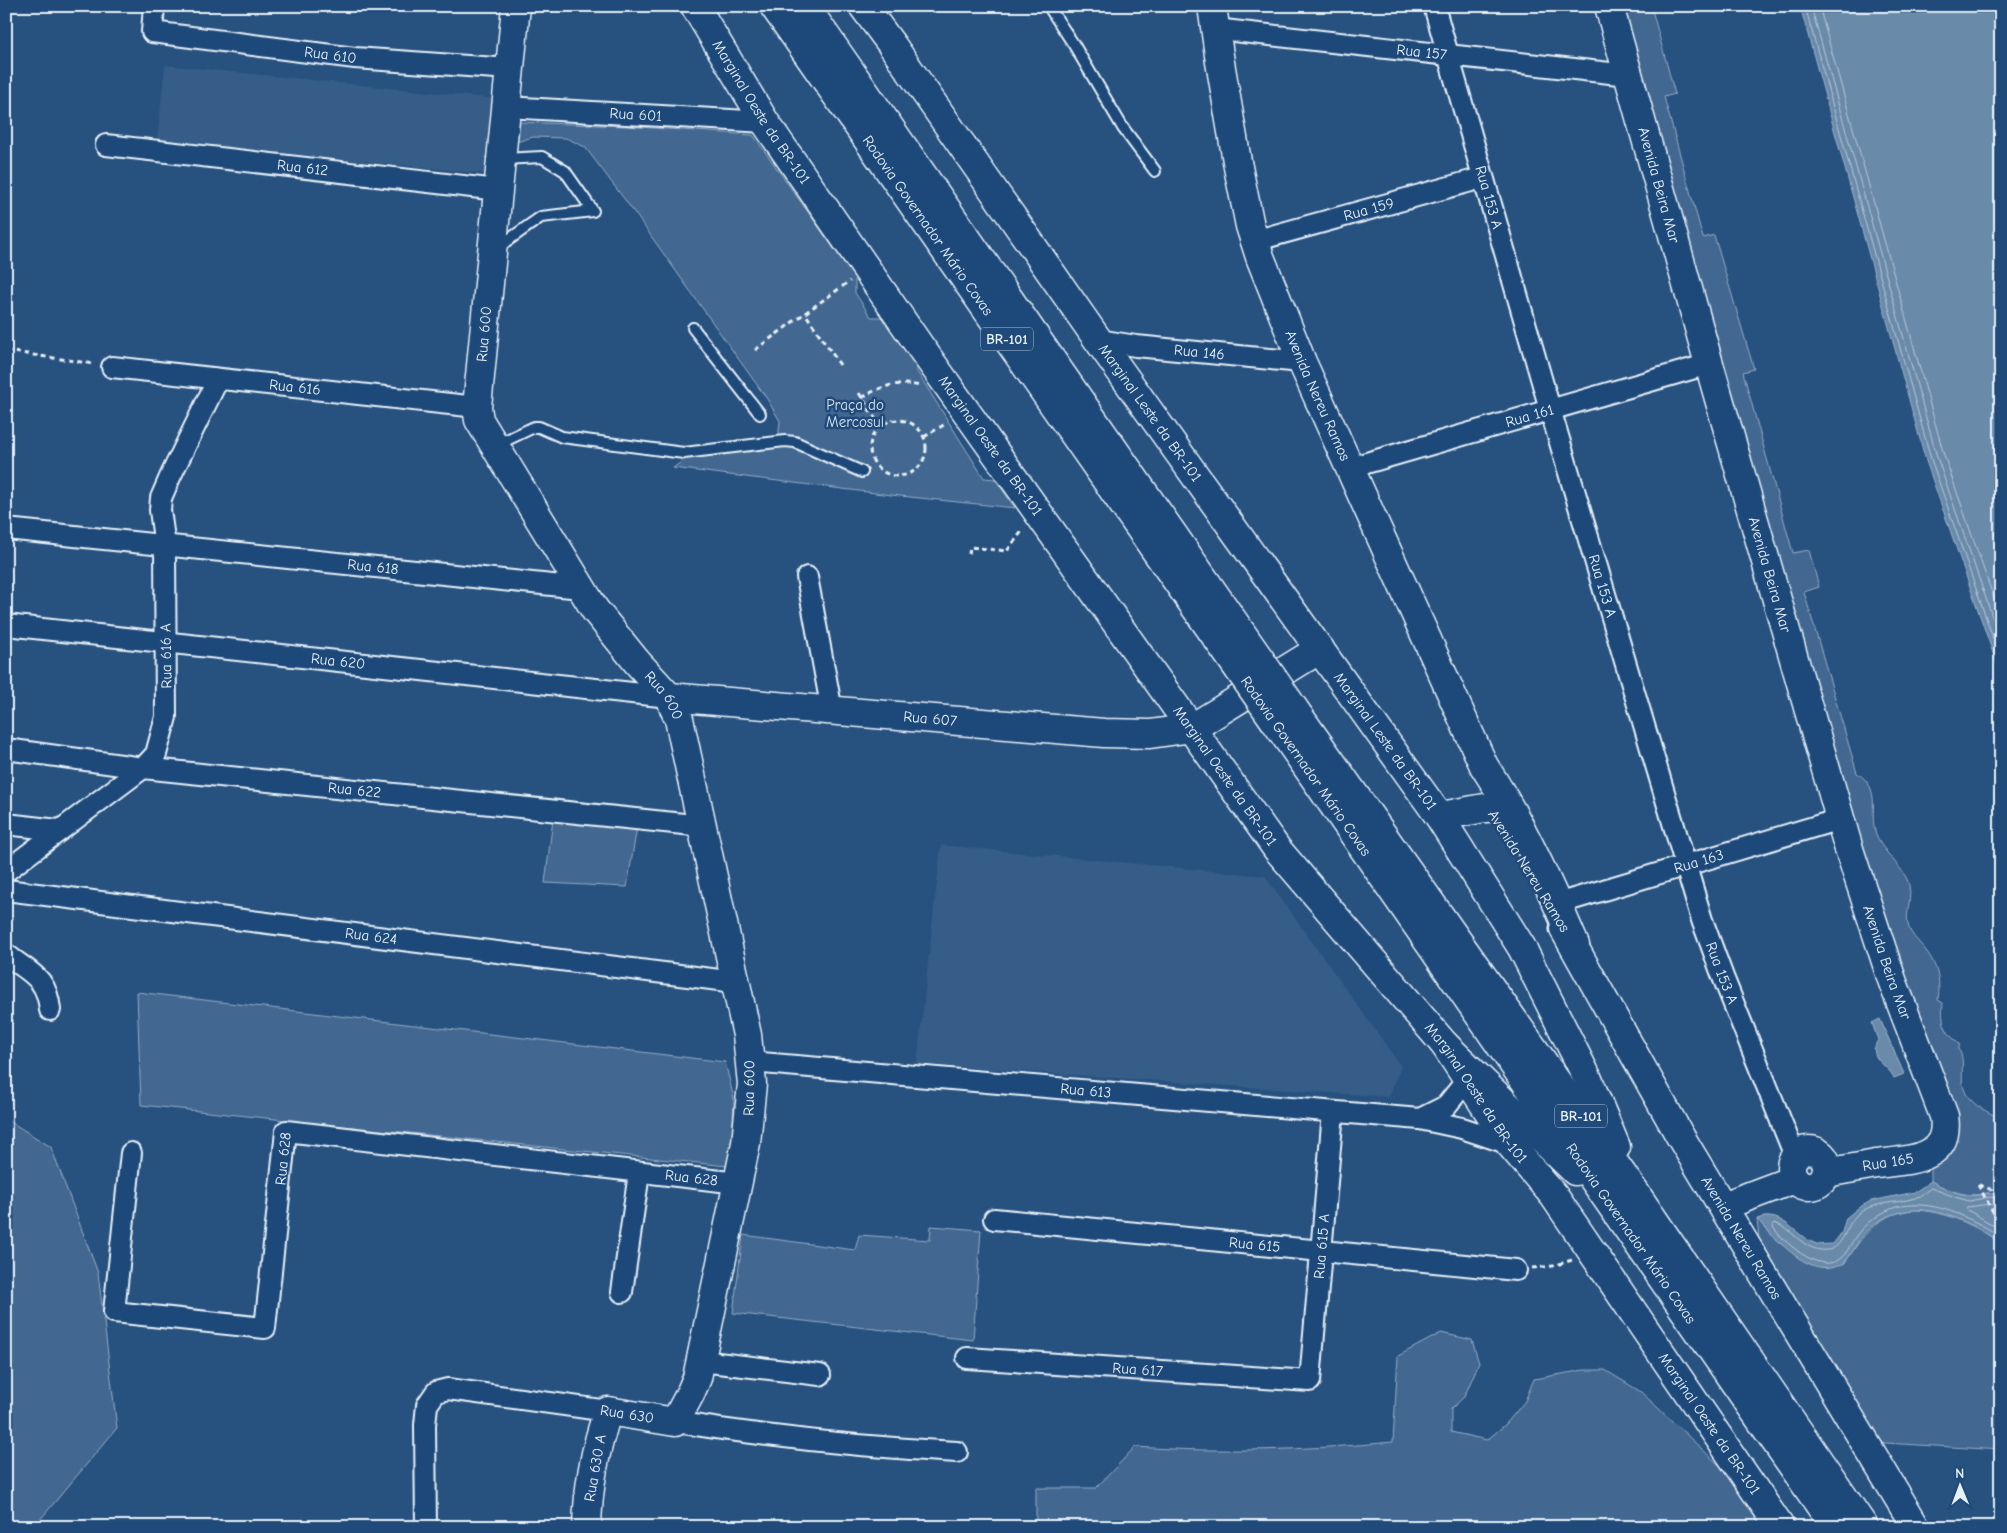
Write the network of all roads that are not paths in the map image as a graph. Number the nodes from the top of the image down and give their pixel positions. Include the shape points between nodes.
1 (154, 6) edge
2 (516, 6) edge
3 (695, 6) edge
4 (774, 6) edge
5 (805, 6) edge
6 (863, 6) edge
7 (1434, 6) edge
8 (1609, 6) edge
9 (1049, 7) edge
10 (1214, 18) edge
11 (1448, 55) junction
12 (510, 69) junction
13 (1628, 75) junction
14 (506, 107) junction
15 (765, 122) junction
16 (106, 145) dead end
17 (501, 159) junction
18 (1156, 171) dead end
19 (1482, 178) junction
20 (498, 190) junction
21 (1254, 241) junction
22 (492, 251) junction
23 (692, 328) dead end
24 (1098, 340) junction
25 (1302, 362) junction
26 (1709, 364) junction
27 (112, 367) road end
28 (218, 379) junction
29 (477, 407) junction
30 (1550, 410) junction
31 (760, 414) dead end
32 (493, 446) junction
33 (1349, 468) junction
34 (862, 472) dead end
35 (6, 528) edge
36 (165, 546) junction
37 (806, 577) dead end
38 (581, 588) junction
39 (6, 625) edge
40 (166, 644) junction
41 (1320, 649) junction
42 (1250, 665) junction
43 (669, 697) junction
44 (832, 710) junction
45 (1284, 715) junction
46 (1192, 728) junction
47 (6, 749) edge
48 (1484, 766) junction
49 (143, 768) junction
50 (1488, 807) junction
51 (1439, 816) junction
52 (1840, 819) junction
53 (6, 824) edge
54 (703, 826) junction
55 (1521, 829) junction
56 (58, 830) junction
57 (1687, 865) junction
58 (6, 871) edge
59 (6, 890) edge
60 (1557, 904) junction
61 (1575, 945) junction
62 (6, 954) edge
63 (735, 982) junction
64 (50, 1010) dead end
65 (1445, 1045) junction
66 (751, 1062) junction
67 (1466, 1080) junction
68 (1333, 1112) junction
69 (1420, 1119) junction
70 (1943, 1139) joint
71 (1510, 1144) junction
72 (131, 1153) dead end
73 (1795, 1168) junction
74 (639, 1173) junction
75 (738, 1184) junction
76 (1636, 1194) junction
77 (1723, 1206) junction
78 (1620, 1216) junction
79 (994, 1219) dead end
80 (1321, 1251) junction
81 (1516, 1270) road end
82 (622, 1292) dead end
83 (967, 1358) dead end
84 (701, 1361) junction
85 (820, 1375) dead end
86 (1310, 1381) joint
87 (608, 1411) junction
88 (675, 1422) junction
89 (957, 1452) dead end
90 (426, 1527) edge
91 (587, 1527) edge
92 (1780, 1527) edge
93 (1835, 1527) edge
94 (1864, 1527) edge
95 (1916, 1527) edge

1 - 12 street, Rua 610 via 152,32 355,58
2 - 12 main road, Rua 600
3 - 15 main road, Marginal Oeste da BR-101
4 - 42 main road, Rodovia Governador Mário Covas / BR-101
5 - 42 main road, Rodovia Governador Mário Covas / BR-101
6 - 24 main road, Marginal Leste da BR-101
7 - 11 street, Rua 153 A
8 - 13 main road, Avenida Beira Mar
9 - 18 lane via 1123,128
10 - 11 street, Rua 157
10 - 21 main road, Avenida Nereu Ramos via 1238,167
11 - 13 street, Rua 157
11 - 19 street, Rua 153 A
12 - 14 main road, Rua 600
13 - 26 main road, Avenida Beira Mar
14 - 15 street, Rua 601
14 - 17 main road, Rua 600
15 - 46 main road, Marginal Oeste da BR-101
16 - 20 street, Rua 612
17 - 20 main road, Rua 600
17 - 22 lane via 542,157 565,170 593,210 541,218
19 - 21 street, Rua 159
19 - 30 street, Rua 153 A
20 - 22 main road, Rua 600
21 - 25 main road, Avenida Nereu Ramos
22 - 29 main road, Rua 600
23 - 31 lane
24 - 25 street, Rua 146
24 - 41 main road, Marginal Leste da BR-101
25 - 33 main road, Avenida Nereu Ramos
26 - 30 street, Rua 161
26 - 52 main road, Avenida Beira Mar
27 - 28 street, Rua 616
28 - 29 street, Rua 616
28 - 36 street, Rua 616 A via 163,492 160,510
29 - 32 main road, Rua 600 via 479,420
30 - 33 street, Rua 161
30 - 57 street, Rua 153 A
32 - 34 lane via 540,426 562,437 684,453 785,441 795,442
32 - 38 main road, Rua 600
33 - 48 main road, Avenida Nereu Ramos
35 - 36 street, Rua 618
36 - 38 street, Rua 618
36 - 40 street, Rua 616 A
37 - 44 street
38 - 43 main road, Rua 600 via 607,627
39 - 40 street, Rua 620
40 - 43 street, Rua 620
40 - 49 street, Rua 616 A via 166,717 156,754
41 - 46 main road
41 - 51 main road, Marginal Leste da BR-101
42 - 45 main road, Rodovia Governador Mário Covas / BR-101, bridge
43 - 44 main road, Rua 607
43 - 54 main road, Rua 600 via 679,719
44 - 46 main road, Rua 607 via 1104,733 1150,734
45 - 76 main road, Rodovia Governador Mário Covas / BR-101
45 - 78 main road, Rodovia Governador Mário Covas / BR-101
46 - 65 main road, Marginal Oeste da BR-101 via 1277,849
47 - 49 street, Rua 622
48 - 50 main road, Avenida Nereu Ramos
48 - 55 main road, Avenida Nereu Ramos
49 - 54 street, Rua 622
49 - 56 street, Rua 616 A
50 - 51 main road
50 - 55 main road via 1497,808
50 - 61 main road, Avenida Nereu Ramos
51 - 76 main road, Marginal Leste da BR-101 via 1540,981 1587,1077
52 - 57 street, Rua 163
52 - 70 main road, Avenida Beira Mar via 1892,980 1944,1116
53 - 56 street
54 - 63 main road, Rua 600
55 - 60 main road, Avenida Nereu Ramos
56 - 58 street, Rua 616 A
57 - 60 street, Rua 163
57 - 73 street, Rua 153 A via 1710,944
59 - 63 street, Rua 624
60 - 61 main road, Avenida Nereu Ramos
61 - 77 main road, Avenida Nereu Ramos via 1646,1077
62 - 64 street via 36,975 44,985
63 - 66 main road, Rua 600
65 - 67 main road, Marginal Oeste da BR-101
65 - 78 main road
66 - 68 street, Rua 613
66 - 75 main road, Rua 600 via 750,1112
67 - 69 street via 1446,1106
67 - 71 main road, Marginal Oeste da BR-101
68 - 69 street, Rua 613
68 - 80 street, Rua 615 A
69 - 71 street, Rua 613 via 1462,1128
70 - 73 main road, Rua 165 via 1922,1157 1826,1173 1816,1184 1809,1186 1801,1184
71 - 92 main road, Marginal Oeste da BR-101 via 1554,1196
72 - 74 street, Rua 628 via 114,1312 265,1328 286,1131
73 - 77 main road
74 - 75 street, Rua 628
74 - 82 street
75 - 84 main road, Rua 600
76 - 94 main road, Rodovia Governador Mário Covas / BR-101
77 - 95 main road, Avenida Nereu Ramos
78 - 93 main road, Rodovia Governador Mário Covas / BR-101
79 - 80 street, Rua 615
80 - 81 street, Rua 615
80 - 86 street, Rua 615 A
83 - 86 street, Rua 617
84 - 85 street
84 - 88 main road, Rua 600 via 690,1394
87 - 88 main road, Rua 630
87 - 90 street, Rua 630 via 448,1389 436,1392 427,1404 425,1425
87 - 91 main road, Rua 630 A via 594,1460
88 - 89 street, Rua 630 via 828,1442

